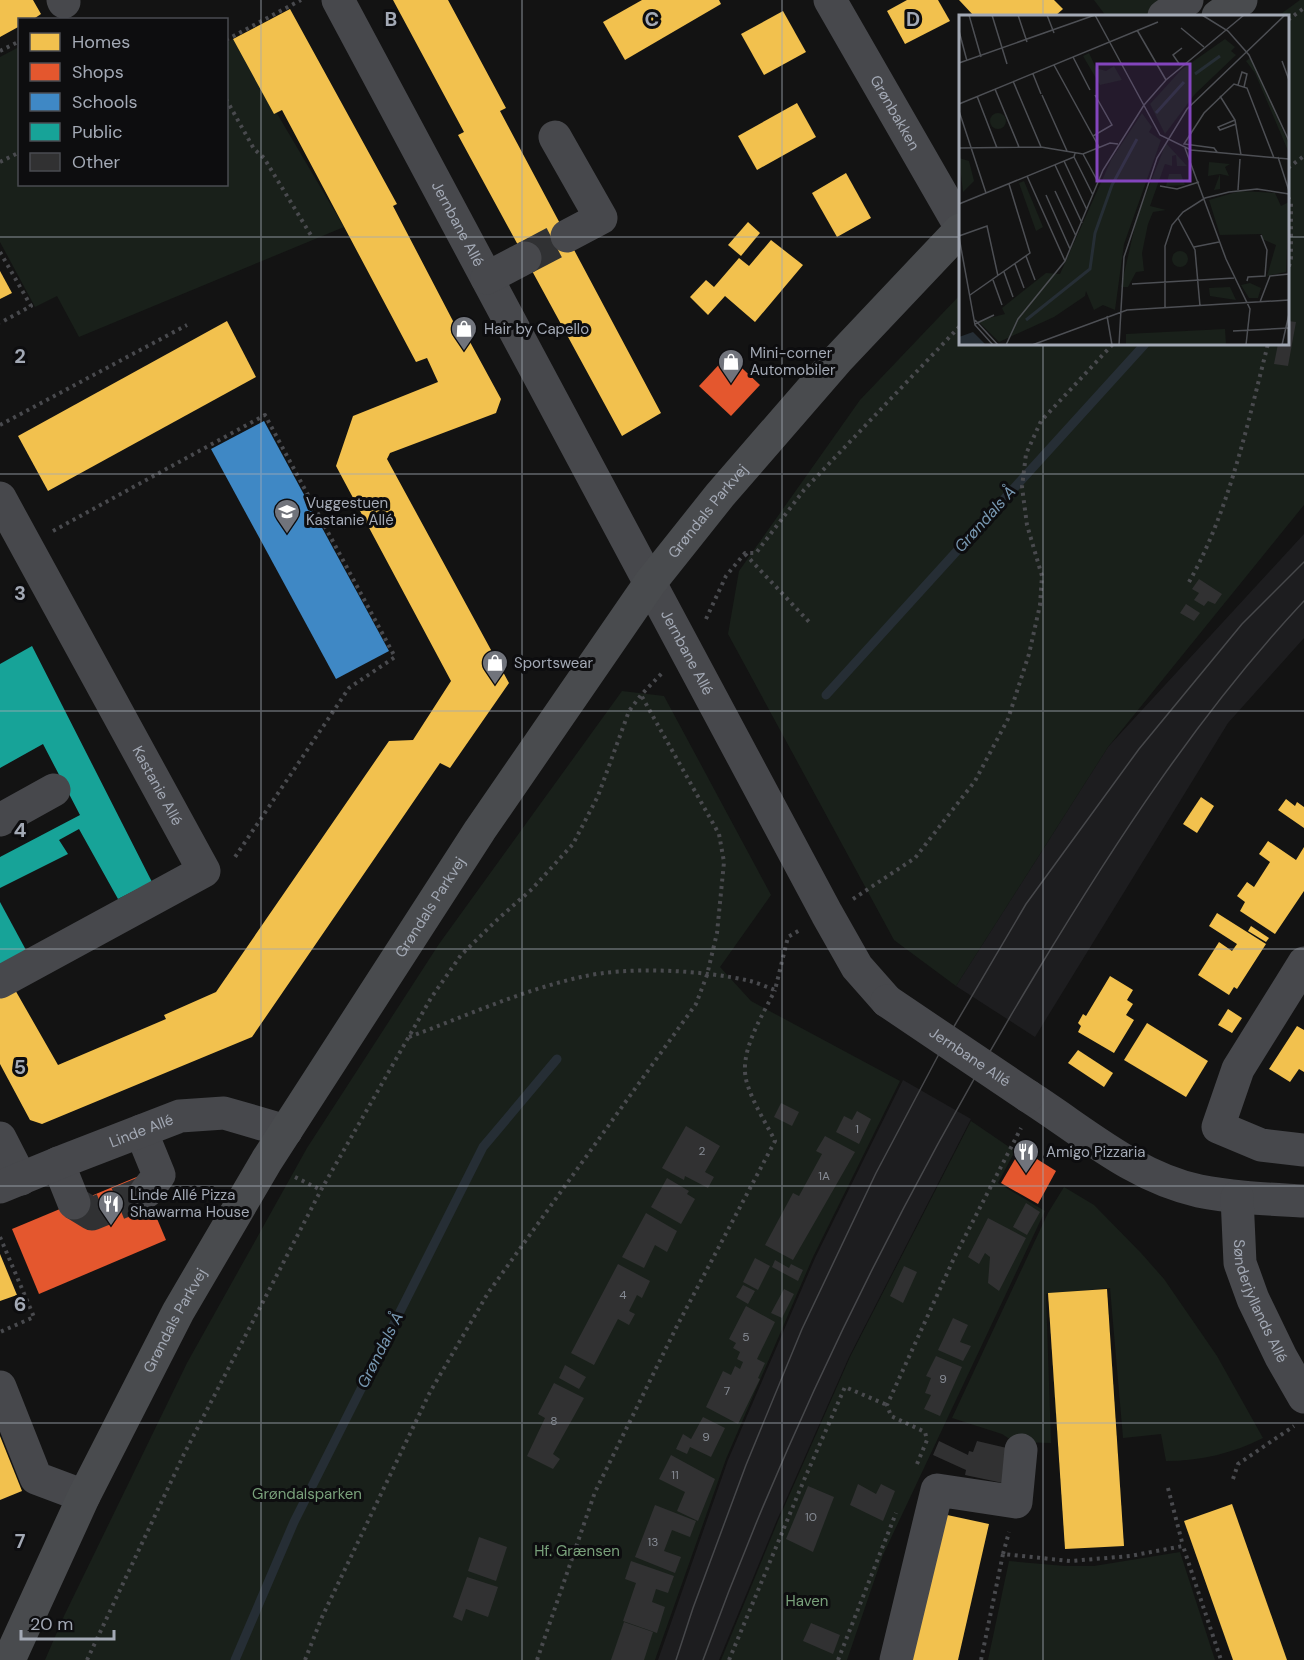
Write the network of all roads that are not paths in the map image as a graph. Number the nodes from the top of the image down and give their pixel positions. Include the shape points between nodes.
1 (338, 0) edge
2 (830, 0) edge
3 (1150, 0) edge
4 (1187, 0) edge
5 (1241, 0) edge
6 (1162, 15) edge
7 (1164, 15) edge
8 (1219, 15) edge
9 (555, 136) dead end
10 (959, 226) edge
11 (959, 229) edge
12 (567, 236) tunnel mouth
13 (525, 258) tunnel mouth
14 (487, 278) junction
15 (0, 498) edge
16 (650, 583) junction
17 (54, 790) dead end
18 (0, 820) edge
19 (1304, 963) edge
20 (0, 982) edge
21 (141, 1131) junction
22 (286, 1131) junction
23 (0, 1138) edge
24 (1304, 1150) edge
25 (58, 1163) junction
26 (11, 1183) edge
27 (146, 1192) dead end
28 (1238, 1197) junction
29 (1304, 1201) edge
30 (74, 1203) dead end
31 (1304, 1215) edge
32 (0, 1387) edge
33 (1300, 1411) edge
34 (1021, 1450) dead end
35 (84, 1496) junction
36 (9, 1660) edge
37 (896, 1660) edge

1 - 14 street, Jernbane Allé
2 - 10 street, Grønbakken
3 - 6 street
4 - 7 street
5 - 8 main road
9 - 12 street via 601,218
11 - 16 main road, Grøndals Parkvej via 838,359
13 - 14 street
14 - 16 street, Jernbane Allé
15 - 20 street, Kastanie Allé via 204,871
16 - 22 main road, Grøndals Parkvej via 492,812
16 - 28 street, Jernbane Allé, bridge via 857,967 887,1001 1117,1157 1198,1191
17 - 18 street
19 - 24 street via 1238,1069 1218,1127 1261,1144
21 - 22 street, Linde Allé via 180,1116 224,1113
21 - 25 street, Linde Allé
21 - 27 street via 159,1175
22 - 35 main road, Grøndals Parkvej via 178,1312
23 - 26 street
25 - 26 street, Linde Allé
25 - 30 street
28 - 29 street
28 - 31 street
28 - 33 street, Sønderjyllands Allé via 1240,1263
32 - 35 street via 36,1478
34 - 37 street via 1016,1502 937,1490
35 - 36 main road, Grøndals Parkvej

